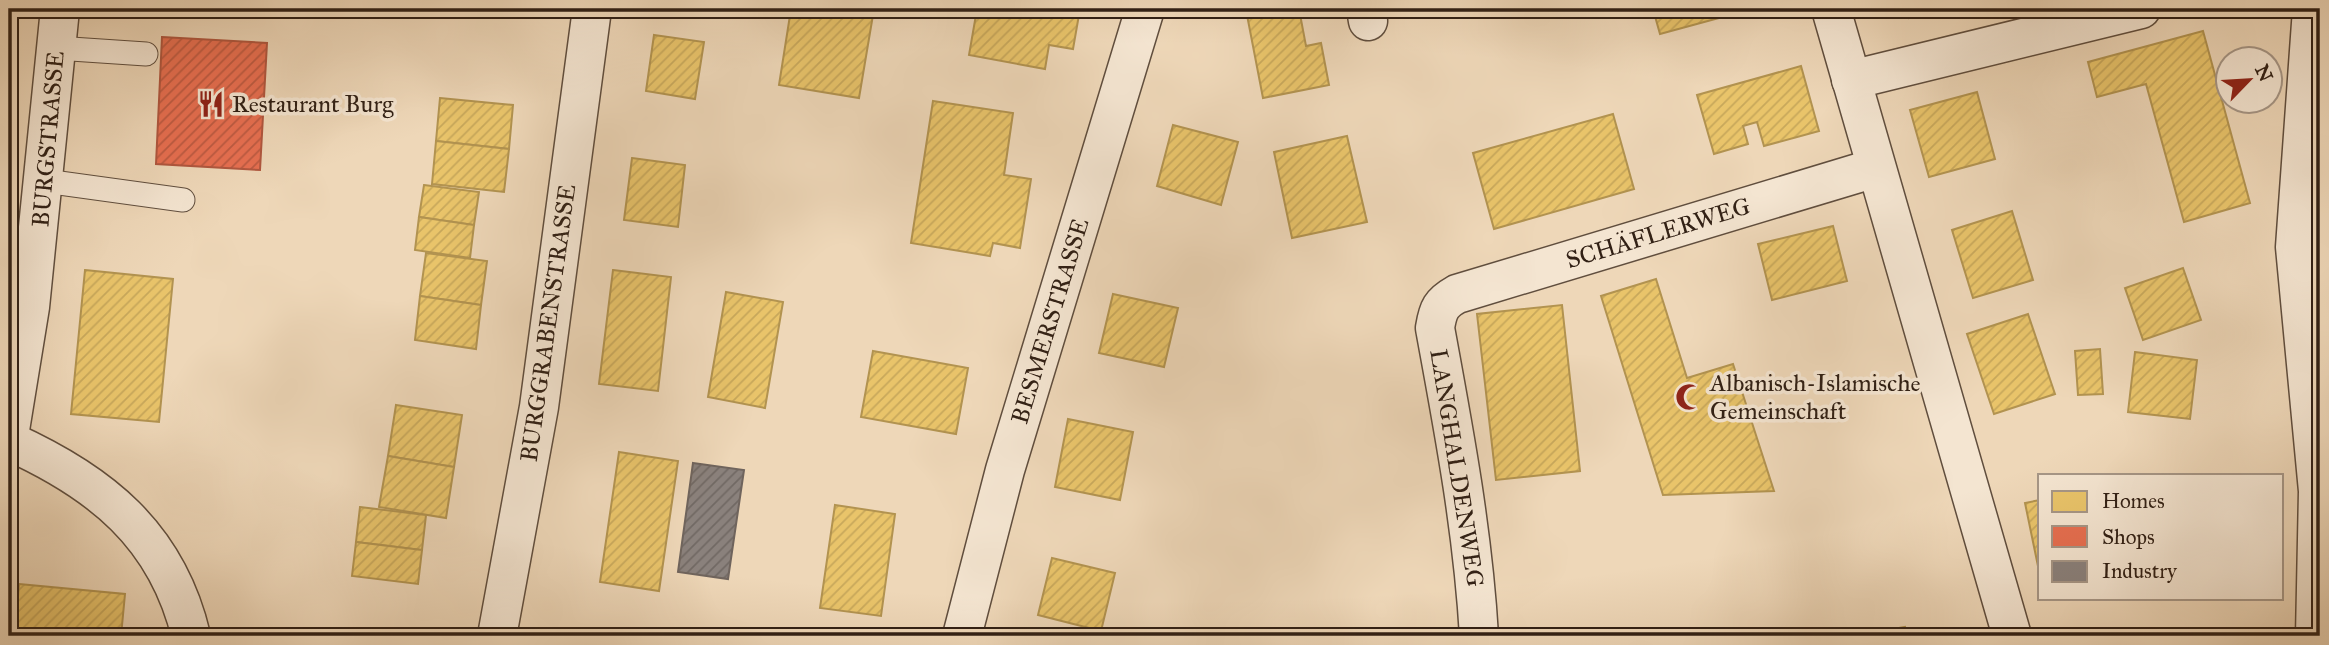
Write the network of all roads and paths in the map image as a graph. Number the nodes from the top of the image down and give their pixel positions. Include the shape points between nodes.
1 (60, 9) edge
2 (592, 9) edge
3 (1145, 9) edge
4 (1831, 9) edge
5 (2141, 9) edge
6 (2312, 9) edge
7 (56, 48) junction
8 (146, 54) dead end
9 (1851, 80) junction
10 (1875, 167) junction
11 (45, 181) junction
12 (183, 200) dead end
13 (1443, 302) joint
14 (9, 439) edge
15 (191, 636) edge
16 (496, 636) edge
17 (962, 636) edge
18 (1479, 636) edge
19 (2012, 636) edge
20 (2315, 636) edge

1 - 7 street, BURGSTRASSE
2 - 16 street, BURGGRABENSTRASSE via 539,407
3 - 17 street, BESMERSTRASSE via 1005,470
4 - 9 street
5 - 9 street
6 - 20 street via 2295,247 2318,491
7 - 8 lane
7 - 11 street, BURGSTRASSE
9 - 10 street
10 - 13 street, SCHÄFLERWEG
10 - 19 street
11 - 12 lane
11 - 14 street, BURGSTRASSE
13 - 18 street, LANGHALDENWEG via 1435,328 1464,483
14 - 15 street via 58,463 110,501 155,550 185,611

